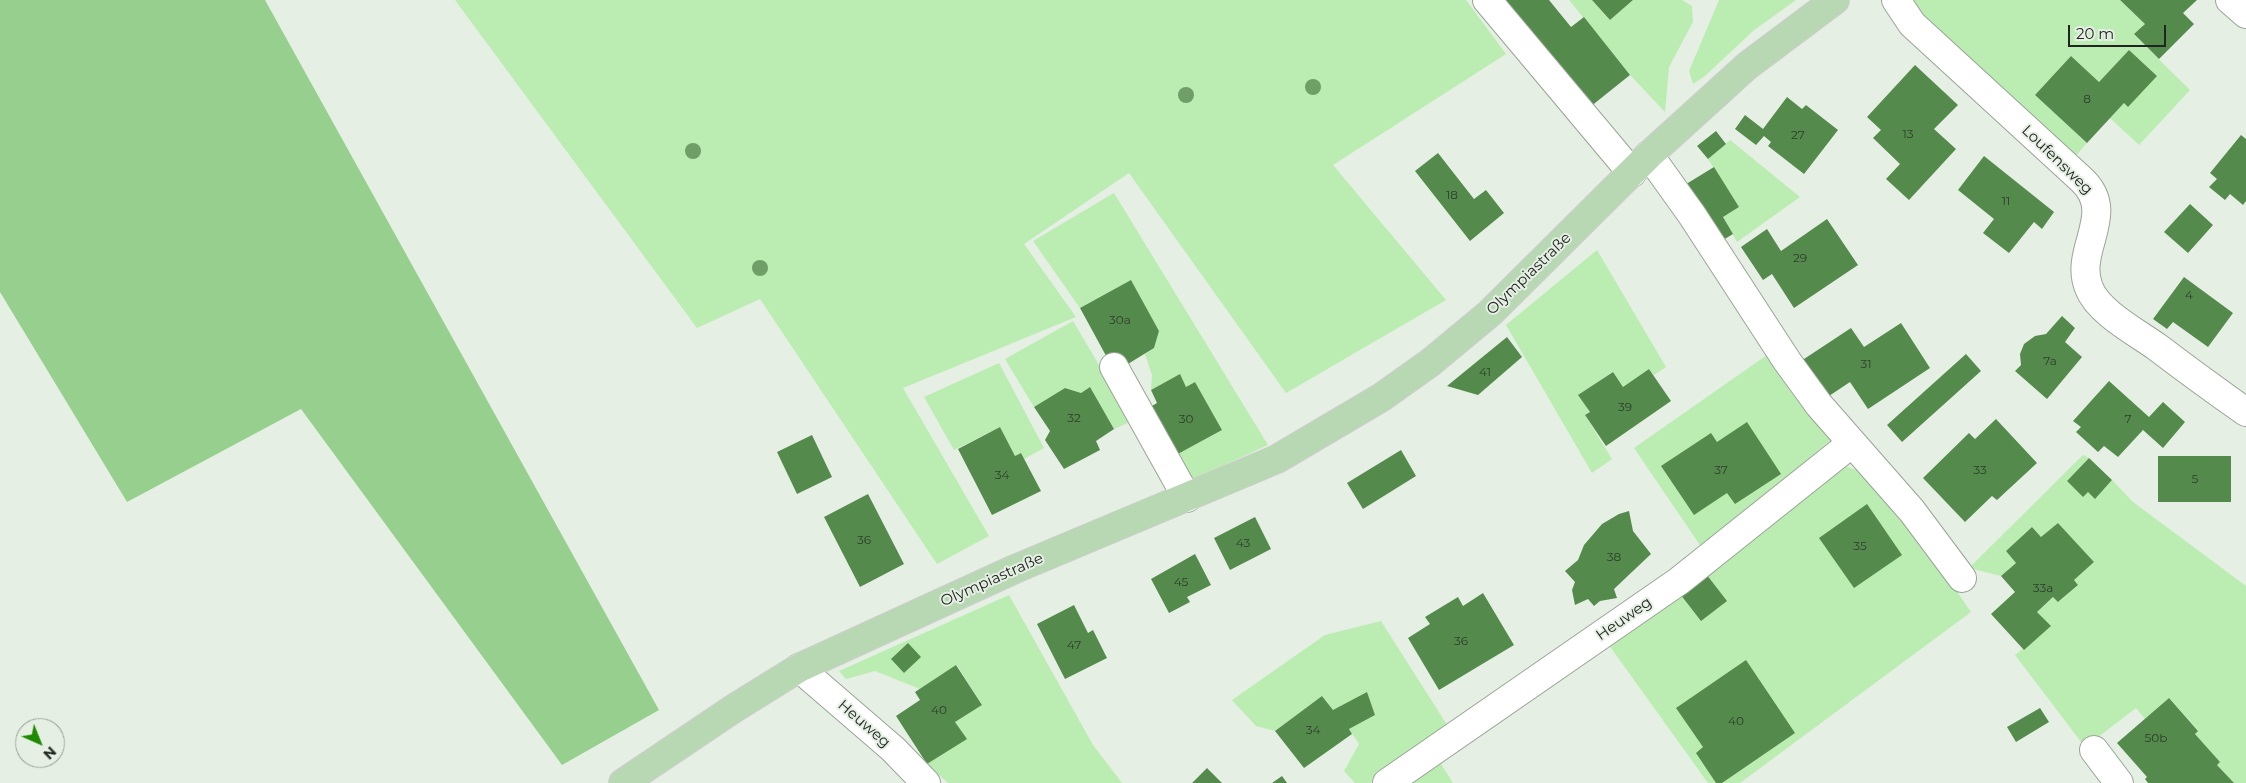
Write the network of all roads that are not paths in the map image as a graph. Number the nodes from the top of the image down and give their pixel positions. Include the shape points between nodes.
1 (1487, 0) edge
2 (1835, 0) edge
3 (1896, 0) edge
4 (2230, 0) edge
5 (2246, 14) edge
6 (1640, 164) junction
7 (1114, 367) dead end
8 (2246, 412) edge
9 (1852, 444) junction
10 (1187, 498) junction
11 (1962, 578) dead end
12 (799, 668) junction
13 (2094, 750) dead end
14 (623, 783) edge
15 (926, 783) edge
16 (1387, 783) edge
17 (2119, 783) edge

1 - 6 street
2 - 6 main road, Olympiastraße via 1747,66
3 - 8 street, Loufensweg via 1912,24 2093,193 2097,214 2086,275 2097,301
4 - 5 street
6 - 9 street via 1731,273 1788,361
6 - 10 main road, Olympiastraße via 1490,313 1432,362 1382,397 1277,459
7 - 10 street
9 - 11 street via 1912,511
9 - 16 street, Heuweg via 1679,580
10 - 12 main road, Olympiastraße via 1016,569
12 - 14 main road, Olympiastraße via 733,708
12 - 15 street, Heuweg via 893,749
13 - 17 street

